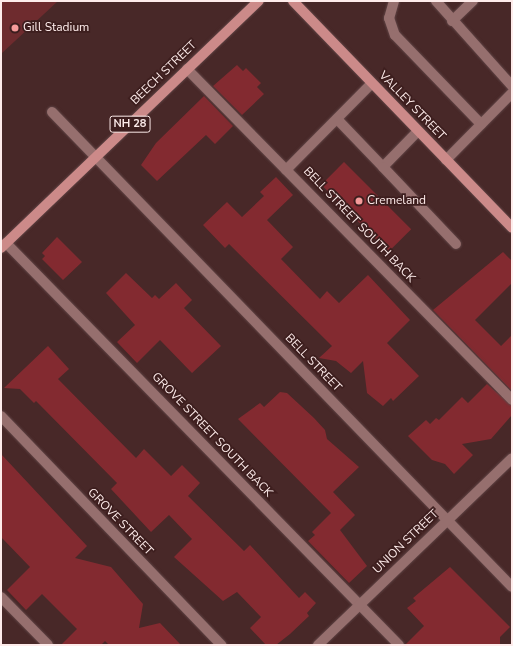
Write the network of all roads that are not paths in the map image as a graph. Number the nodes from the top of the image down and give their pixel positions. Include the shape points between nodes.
1 (259, 1) edge
2 (293, 1) edge
3 (394, 1) edge
4 (436, 1) edge
5 (473, 1) edge
6 (452, 21) junction
7 (187, 69) junction
8 (372, 84) junction
9 (512, 86) edge
10 (512, 93) edge
11 (52, 112) dead end
12 (337, 119) junction
13 (481, 124) junction
14 (418, 131) junction
15 (96, 157) junction
16 (446, 160) junction
17 (383, 167) junction
18 (286, 170) junction
19 (512, 228) edge
20 (456, 244) dead end
21 (4, 246) edge
22 (512, 400) edge
23 (1, 416) edge
24 (512, 458) edge
25 (448, 520) junction
26 (512, 587) edge
27 (1, 597) edge
28 (360, 605) junction
29 (48, 645) edge
30 (221, 645) edge
31 (318, 645) edge
32 (399, 645) edge

1 - 7 main road, BEECH STREET / NH 28
2 - 8 main road, VALLEY STREET
3 - 13 street via 389,18 395,35
4 - 6 street
5 - 6 street
6 - 9 street
7 - 15 main road, BEECH STREET / NH 28
7 - 18 street, BELL STREET SOUTH BACK
8 - 12 street
8 - 14 main road, VALLEY STREET
10 - 13 street
11 - 15 street, BELL STREET
12 - 17 street
12 - 18 street
13 - 16 street
14 - 16 main road, VALLEY STREET
14 - 17 street
15 - 21 main road, BEECH STREET / NH 28
15 - 25 street, BELL STREET
16 - 19 main road, VALLEY STREET
17 - 20 street
18 - 22 street, BELL STREET SOUTH BACK
21 - 28 street, GROVE STREET SOUTH BACK
23 - 30 street, GROVE STREET
24 - 25 street, UNION STREET
25 - 26 street, BELL STREET
25 - 28 street, UNION STREET
27 - 29 street
28 - 31 street, UNION STREET
28 - 32 street, GROVE STREET SOUTH BACK

